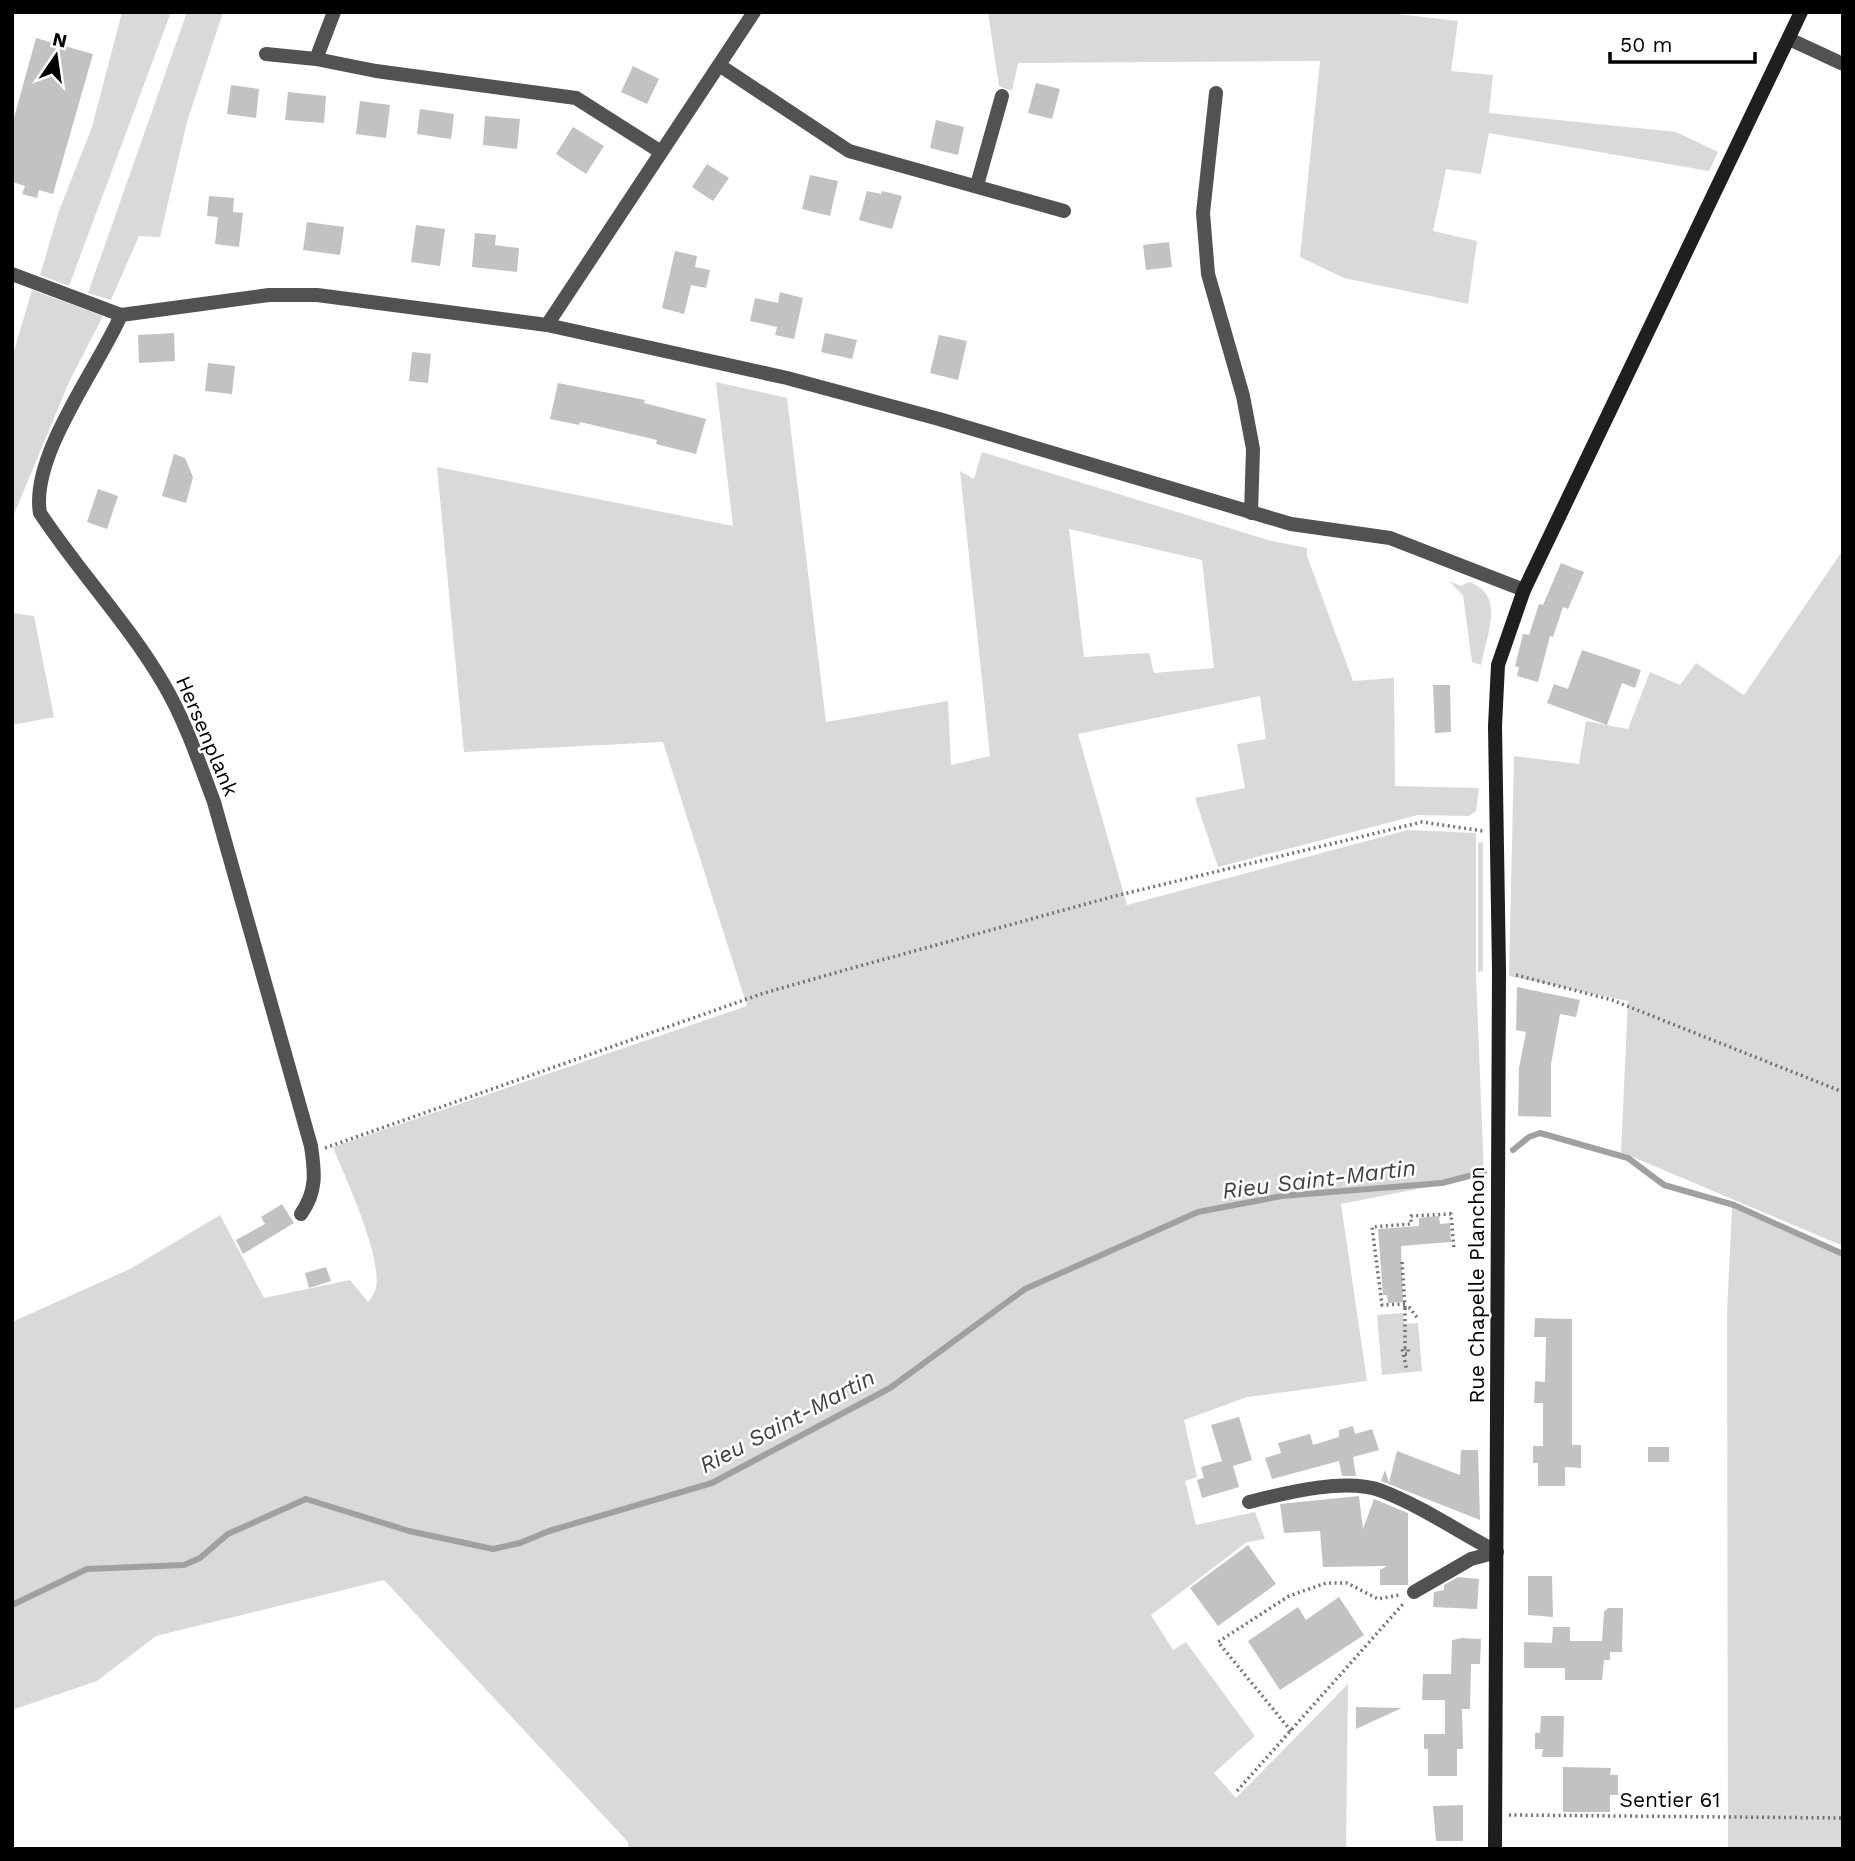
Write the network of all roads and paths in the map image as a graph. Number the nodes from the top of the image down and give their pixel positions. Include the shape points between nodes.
1 (334, 12) edge
2 (754, 12) edge
3 (1801, 12) edge
4 (1789, 39) junction
5 (266, 54) dead end
6 (316, 59) junction
7 (1843, 64) edge
8 (719, 65) junction
9 (1216, 93) dead end
10 (1002, 96) dead end
11 (661, 152) junction
12 (977, 185) junction
13 (1064, 211) dead end
14 (12, 274) edge
15 (121, 315) junction
16 (547, 325) junction
17 (1251, 513) junction
18 (1524, 590) junction
19 (1495, 832) junction
20 (1499, 970) junction
21 (1843, 1092) edge
22 (311, 1146) junction
23 (301, 1214) dead end
24 (1454, 1250) dead end
25 (1402, 1262) dead end
26 (1405, 1306) junction
27 (1418, 1319) dead end
28 (1407, 1371) dead end
29 (1249, 1503) dead end
30 (1497, 1552) junction
31 (1414, 1592) junction
32 (1291, 1731) junction
33 (1237, 1791) dead end
34 (1496, 1815) junction
35 (1843, 1818) edge
36 (1495, 1849) edge

1 - 6 street
2 - 8 street
3 - 4 street, Rue Chapelle Planchon
4 - 7 street
4 - 18 street, Rue Chapelle Planchon
5 - 6 street
6 - 11 street via 576,98
8 - 11 street
8 - 12 street via 849,151
9 - 17 street via 1203,213 1208,274 1243,396 1253,449
10 - 12 street
11 - 16 street
12 - 13 street
14 - 15 street
15 - 16 street via 269,295 317,295
15 - 22 street, Hersenplank via 74,400 40,479 40,513 117,613 183,722 214,802
16 - 17 street via 901,408
17 - 18 street via 1413,544
18 - 19 street, Rue Chapelle Planchon via 1498,665
19 - 20 street, Rue Chapelle Planchon
19 - 22 path via 1422,822 1115,896 761,994 359,1137 320,1149
20 - 21 path via 1612,1000
20 - 30 street, Rue Chapelle Planchon
22 - 23 street, Hersenplank via 313,1198
24 - 26 path via 1451,1214 1410,1216 1411,1224 1372,1227 1382,1305
25 - 26 path
26 - 27 path
26 - 28 path
29 - 30 street via 1290,1491 1358,1486 1381,1490
30 - 31 street via 1471,1559
30 - 34 street, Rue Chapelle Planchon
31 - 32 path
31 - 32 path via 1378,1599 1347,1583 1326,1583 1289,1596 1218,1642
32 - 33 path
34 - 35 path, Sentier 61
34 - 36 street, Rue Chapelle Planchon

